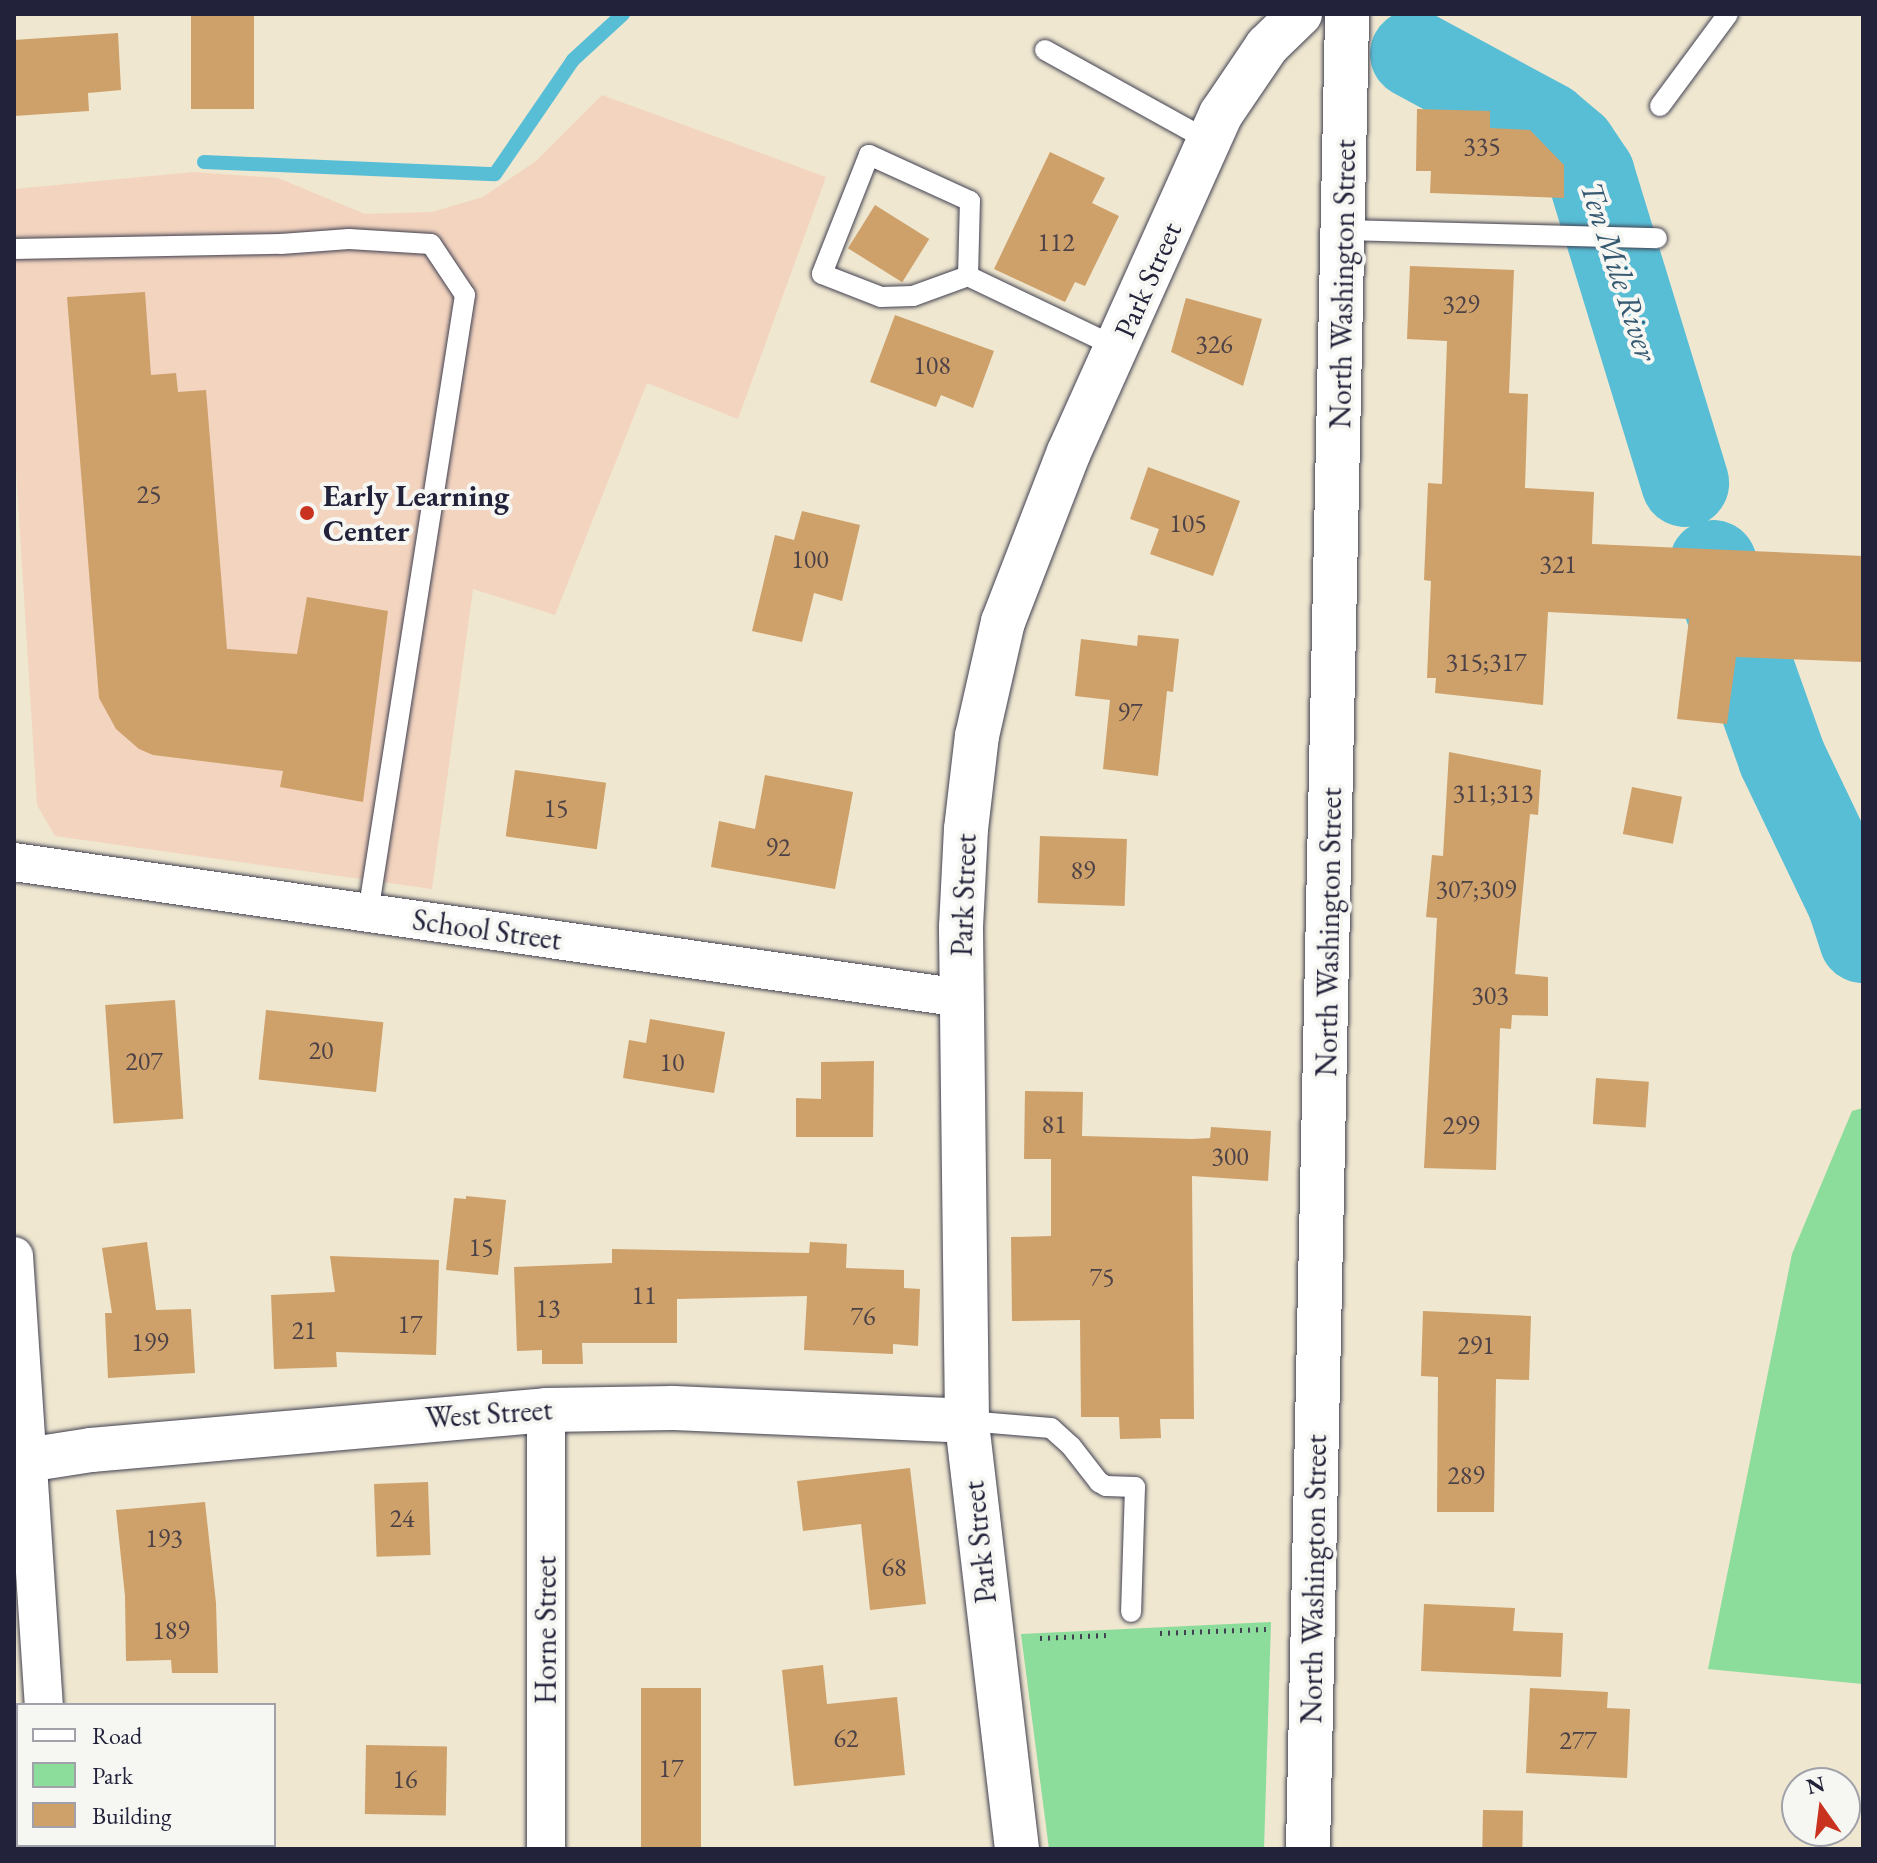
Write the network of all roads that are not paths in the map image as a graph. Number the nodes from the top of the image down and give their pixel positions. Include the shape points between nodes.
1 (1300, 14) edge
2 (1347, 14) edge
3 (1728, 14) edge
4 (1045, 50) dead end
5 (1660, 106) dead end
6 (1209, 141) junction
7 (1345, 230) junction
8 (1657, 238) dead end
9 (14, 249) edge
10 (968, 276) junction
11 (1118, 348) junction
12 (14, 862) edge
13 (368, 913) junction
14 (961, 998) junction
15 (14, 1256) edge
16 (546, 1410) junction
17 (967, 1421) junction
18 (20, 1461) edge
19 (1131, 1612) dead end
20 (44, 1703) edge
21 (546, 1849) edge
22 (1017, 1849) edge
23 (1308, 1849) edge

1 - 6 street, Park Street via 1243,78
2 - 7 street, North Washington Street
3 - 5 lane
4 - 6 lane
6 - 11 street, Park Street
7 - 8 lane
7 - 23 street, North Washington Street
9 - 13 lane via 349,239 431,244 465,295
10 - 10 lane via 970,201 869,155 822,274 881,297 913,296
10 - 11 lane
11 - 14 street, Park Street via 1047,503 994,654 966,829
12 - 13 street, School Street
13 - 14 street, School Street
14 - 17 street, Park Street
15 - 18 street
16 - 17 street, West Street via 673,1408
16 - 18 street, West Street
16 - 21 street, Horne Street
17 - 19 lane via 1051,1428 1099,1482 1135,1487
17 - 22 street, Park Street
18 - 20 street

